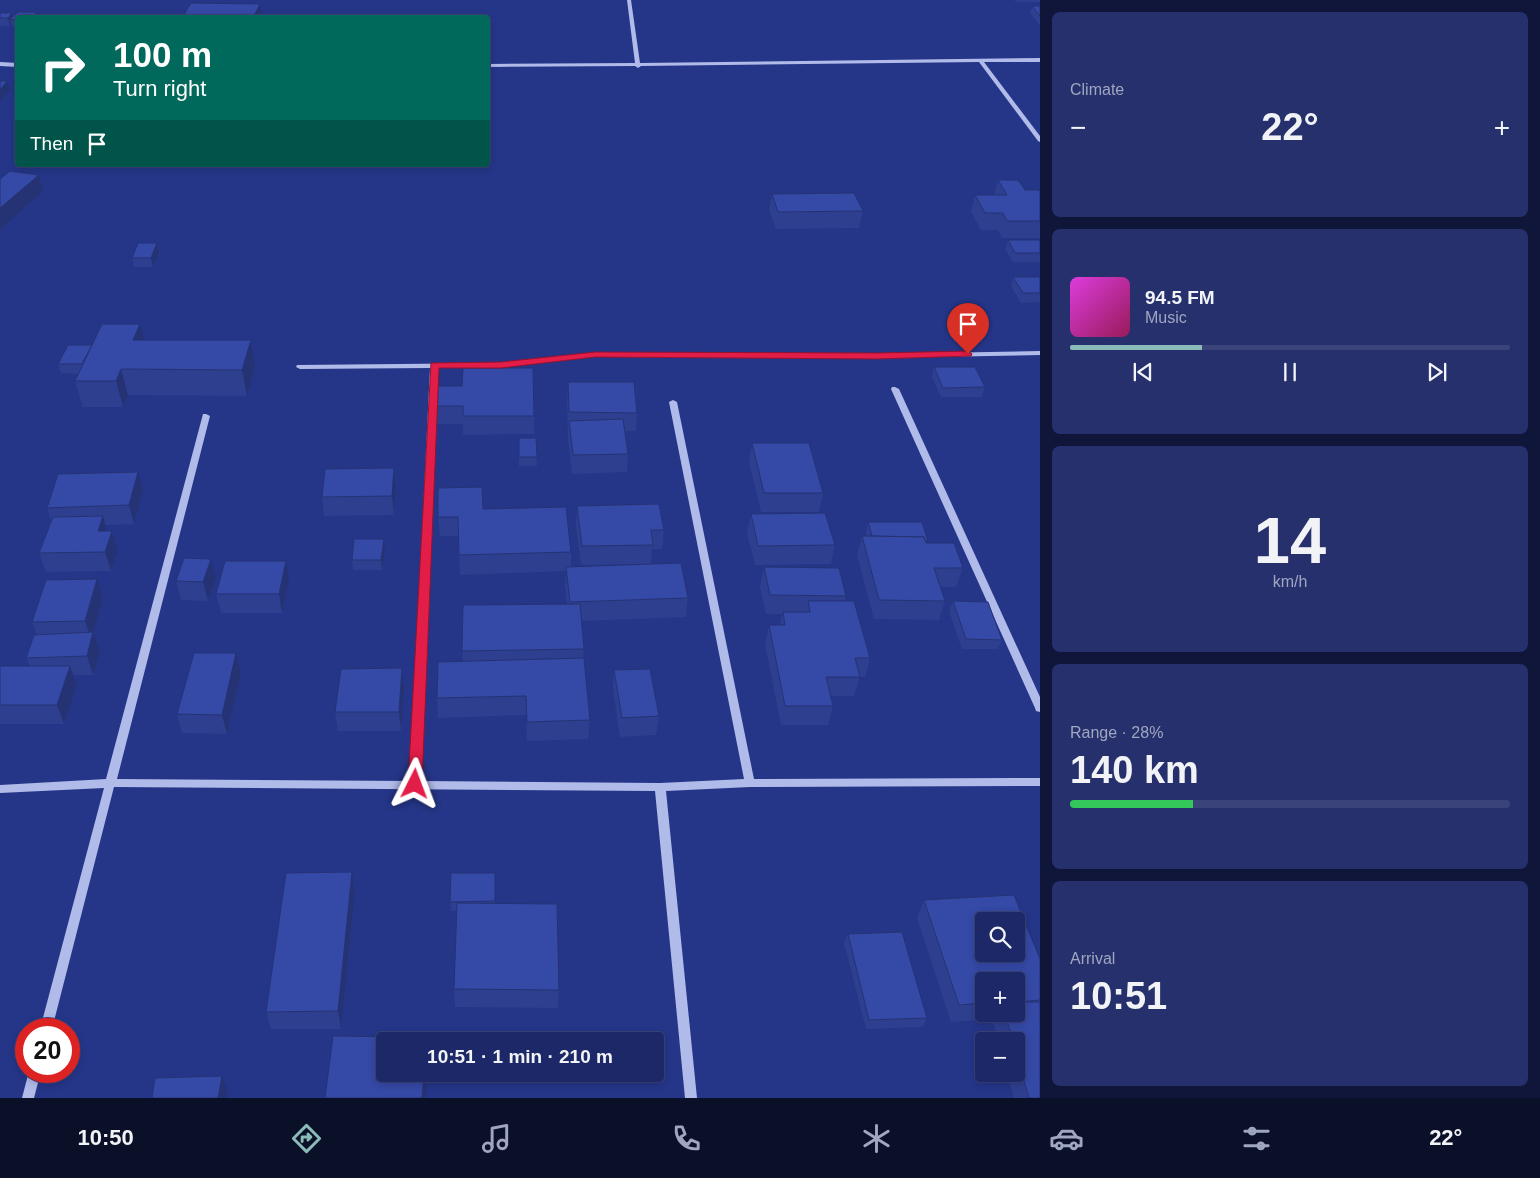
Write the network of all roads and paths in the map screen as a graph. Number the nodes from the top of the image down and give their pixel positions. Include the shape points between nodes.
1 (629, 0) edge
2 (980, 60) junction
3 (1040, 60) edge
4 (0, 64) edge
5 (15, 65) edge
6 (490, 66) edge
7 (638, 66) junction
8 (1040, 140) edge
9 (1040, 353) edge
10 (434, 365) junction
11 (300, 366) dead end
12 (895, 388) dead end
13 (673, 402) dead end
14 (206, 416) dead end
15 (1040, 708) edge
16 (1040, 782) edge
17 (112, 783) junction
18 (750, 783) junction
19 (415, 784) junction
20 (660, 787) junction
21 (0, 789) edge
22 (49, 1018) edge
23 (32, 1083) edge
24 (28, 1098) edge
25 (691, 1098) edge

1 - 7 street
2 - 3 street
2 - 7 street
2 - 8 street
4 - 5 street
6 - 7 street
9 - 10 lane via 877,356 595,354 501,365
10 - 11 lane
10 - 19 street
12 - 15 street
13 - 18 street
14 - 17 street
16 - 18 street
17 - 19 street
17 - 21 street
17 - 22 street
18 - 20 street
19 - 20 street
20 - 25 street
23 - 24 street

